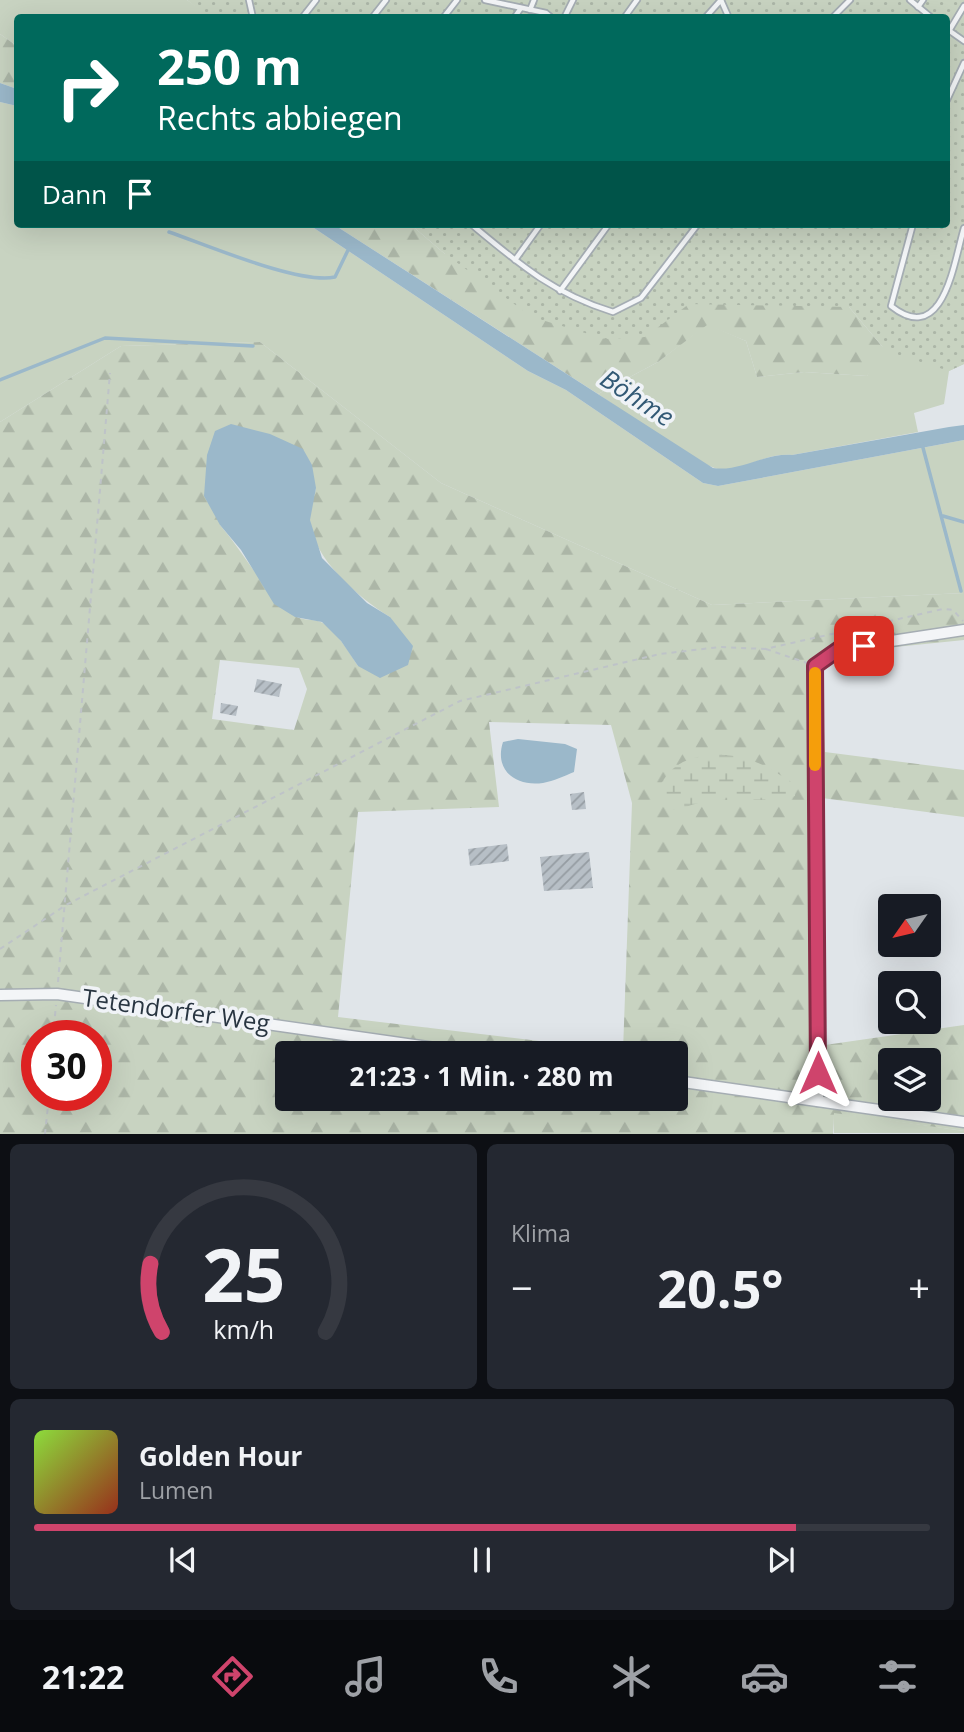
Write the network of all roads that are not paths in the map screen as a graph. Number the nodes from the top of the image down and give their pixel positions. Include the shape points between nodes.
1 (316, 0) edge
2 (386, 0) edge
3 (457, 0) edge
4 (485, 0) edge
5 (534, 0) edge
6 (638, 0) edge
7 (721, 0) edge
8 (850, 0) edge
9 (910, 0) edge
10 (923, 0) edge
11 (964, 6) edge
12 (918, 7) junction
13 (522, 8) junction
14 (530, 10) junction
15 (305, 14) edge
16 (375, 14) edge
17 (446, 14) edge
18 (517, 14) edge
19 (541, 14) edge
20 (627, 14) edge
21 (709, 14) edge
22 (836, 14) edge
23 (927, 14) edge
24 (950, 27) edge
25 (964, 63) edge
26 (950, 93) edge
27 (477, 228) edge
28 (538, 228) edge
29 (606, 228) edge
30 (695, 228) edge
31 (912, 228) edge
32 (964, 228) edge
33 (514, 260) junction
34 (560, 291) junction
35 (964, 630) edge
36 (0, 995) edge
37 (386, 1041) edge
38 (688, 1084) edge
39 (818, 1101) junction
40 (964, 1122) edge

1 - 15 lane
2 - 16 lane
3 - 17 lane
4 - 13 lane
5 - 14 lane
6 - 20 lane
7 - 21 lane
8 - 22 lane
9 - 12 lane
10 - 12 lane
11 - 24 lane
12 - 23 lane
13 - 14 lane
13 - 18 lane
14 - 19 lane
25 - 26 lane
27 - 33 lane
28 - 33 lane
29 - 34 lane
30 - 34 lane via 641,298 613,312
31 - 32 lane via 891,306 917,318 936,309 946,292
33 - 34 lane
35 - 39 street via 839,649 815,666
36 - 37 street, Tetendorfer Weg via 57,994
38 - 39 street
39 - 40 street

